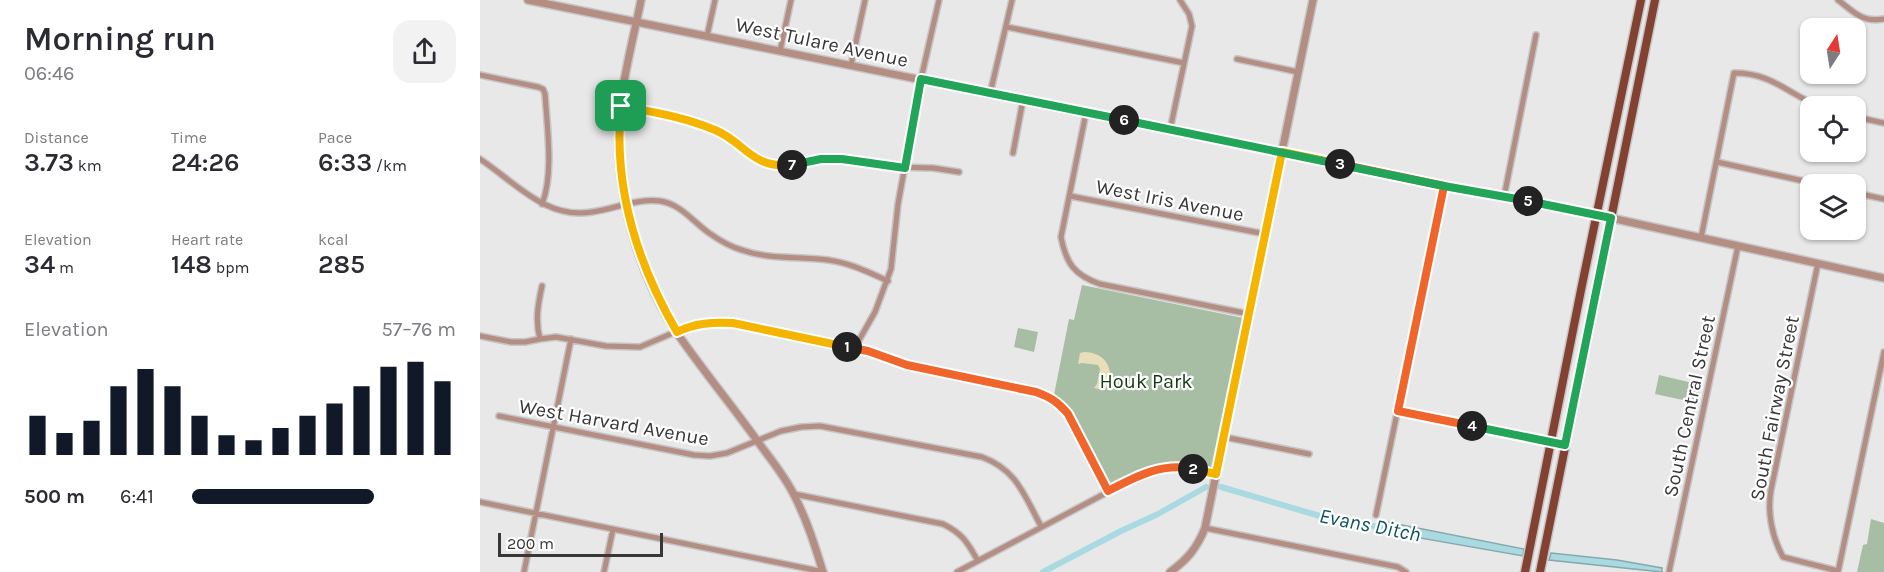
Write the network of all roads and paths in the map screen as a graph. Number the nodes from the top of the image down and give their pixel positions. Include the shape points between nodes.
1 (528, 0) edge
2 (641, 0) edge
3 (715, 0) edge
4 (791, 0) edge
5 (865, 0) edge
6 (939, 0) edge
7 (1012, 0) edge
8 (1179, 0) edge
9 (1313, 0) edge
10 (1641, 0) edge
11 (1655, 0) edge
12 (1838, 0) edge
13 (1884, 19) edge
14 (637, 22) junction
15 (1006, 27) junction
16 (1536, 35) dead end
17 (707, 36) junction
18 (780, 51) junction
19 (1237, 59) dead end
20 (1184, 63) junction
21 (851, 65) junction
22 (1298, 72) junction
23 (480, 75) edge
24 (921, 79) junction
25 (990, 94) junction
26 (1800, 96) edge
27 (1023, 100) junction
28 (621, 106) junction
29 (1086, 113) junction
30 (1866, 119) edge
31 (1884, 123) edge
32 (1170, 130) junction
33 (1282, 152) junction
34 (1013, 153) dead end
35 (480, 159) edge
36 (1717, 162) junction
37 (905, 168) junction
38 (959, 172) dead end
39 (1800, 180) edge
40 (1444, 186) junction
41 (1866, 195) edge
42 (1070, 196) junction
43 (1504, 197) junction
44 (1884, 199) edge
45 (542, 204) junction
46 (625, 205) junction
47 (1596, 215) junction
48 (1611, 218) junction
49 (1265, 234) junction
50 (1701, 237) junction
51 (1738, 246) junction
52 (1818, 263) junction
53 (1884, 278) edge
54 (888, 281) junction
55 (542, 286) dead end
56 (1249, 314) junction
57 (677, 332) junction
58 (480, 336) edge
59 (540, 339) junction
60 (571, 339) junction
61 (854, 348) junction
62 (1884, 352) edge
63 (1398, 411) junction
64 (499, 416) dead end
65 (554, 428) junction
66 (1224, 437) junction
67 (758, 441) junction
68 (1551, 442) junction
69 (1565, 445) junction
70 (1309, 454) dead end
71 (1216, 474) junction
72 (1108, 491) junction
73 (794, 494) junction
74 (480, 502) edge
75 (536, 514) junction
76 (1376, 515) dead end
77 (1535, 525) junction
78 (1041, 526) junction
79 (1205, 528) junction
80 (613, 529) junction
81 (978, 561) junction
82 (1838, 571) edge
83 (524, 572) edge
84 (604, 572) edge
85 (824, 572) edge
86 (957, 572) edge
87 (1170, 572) edge
88 (1406, 572) edge
89 (1525, 572) edge
90 (1532, 572) edge
91 (1540, 572) edge
92 (1669, 572) edge

1 - 14 street, West Tulare Avenue
2 - 14 street
3 - 17 street
4 - 18 street
5 - 21 street
6 - 24 street
7 - 15 street
8 - 20 street via 1190,14 1192,26
9 - 22 street
10 - 47 main road
11 - 48 main road
12 - 13 street via 1866,20
14 - 17 street, West Tulare Avenue
14 - 28 street
15 - 20 street
15 - 25 street
16 - 43 street
17 - 18 street, West Tulare Avenue
18 - 21 street, West Tulare Avenue
19 - 22 street
20 - 32 street
21 - 24 street, West Tulare Avenue
22 - 33 street
23 - 45 street via 543,89 548,178
24 - 25 street, West Tulare Avenue
24 - 37 street
25 - 27 street, West Tulare Avenue
26 - 36 street via 1766,77 1734,73
27 - 29 street, West Tulare Avenue
27 - 34 street
28 - 37 street via 701,124 718,131 755,159 768,163 842,159
28 - 46 street via 619,146
29 - 32 street, West Tulare Avenue
29 - 42 street
30 - 31 street
32 - 33 street, West Tulare Avenue
33 - 40 street, West Tulare Avenue
33 - 49 street
35 - 45 street
36 - 39 street
36 - 50 street
37 - 38 street
37 - 54 street
40 - 43 street, West Tulare Avenue
40 - 63 street
41 - 44 street
42 - 49 street, West Iris Avenue
42 - 56 street via 1061,237 1064,253 1071,266 1088,280
43 - 47 street, West Tulare Avenue
45 - 46 street via 577,213
46 - 54 street via 650,201 672,204 709,233 740,250 776,258 846,263
46 - 57 street via 649,277
47 - 48 street, West Tulare Avenue
47 - 68 main road
48 - 50 street, West Tulare Avenue
48 - 69 main road
49 - 56 street
50 - 51 street, West Tulare Avenue
51 - 52 street, West Tulare Avenue
51 - 92 street, South Central Street
52 - 53 street, West Tulare Avenue
52 - 82 street, South Fairway Street via 1769,514 1783,557
54 - 61 street
55 - 59 street via 537,313
56 - 66 street
57 - 60 street via 640,347
57 - 61 street via 700,324 733,323
57 - 67 street
58 - 59 street via 511,342
59 - 60 street
60 - 65 street
61 - 72 street via 907,365 1048,397 1068,414
62 - 82 street
63 - 68 street
63 - 76 street
64 - 65 street, West Harvard Avenue
65 - 67 street, West Harvard Avenue via 694,455 728,453
65 - 75 street
66 - 70 street
66 - 71 street
67 - 73 street
67 - 78 street, West Harvard Avenue via 781,431 820,426 982,457 996,462 1017,481
68 - 69 street
68 - 77 main road
69 - 91 main road
71 - 72 street via 1167,468 1140,475
71 - 79 street
72 - 78 street
73 - 81 street via 943,524 966,540
73 - 85 street
74 - 75 street
75 - 80 street
75 - 83 street
77 - 89 main road
77 - 90 main road
78 - 81 street
79 - 87 street via 1195,549
79 - 88 street via 1398,567
80 - 84 street
80 - 85 street
81 - 86 street

